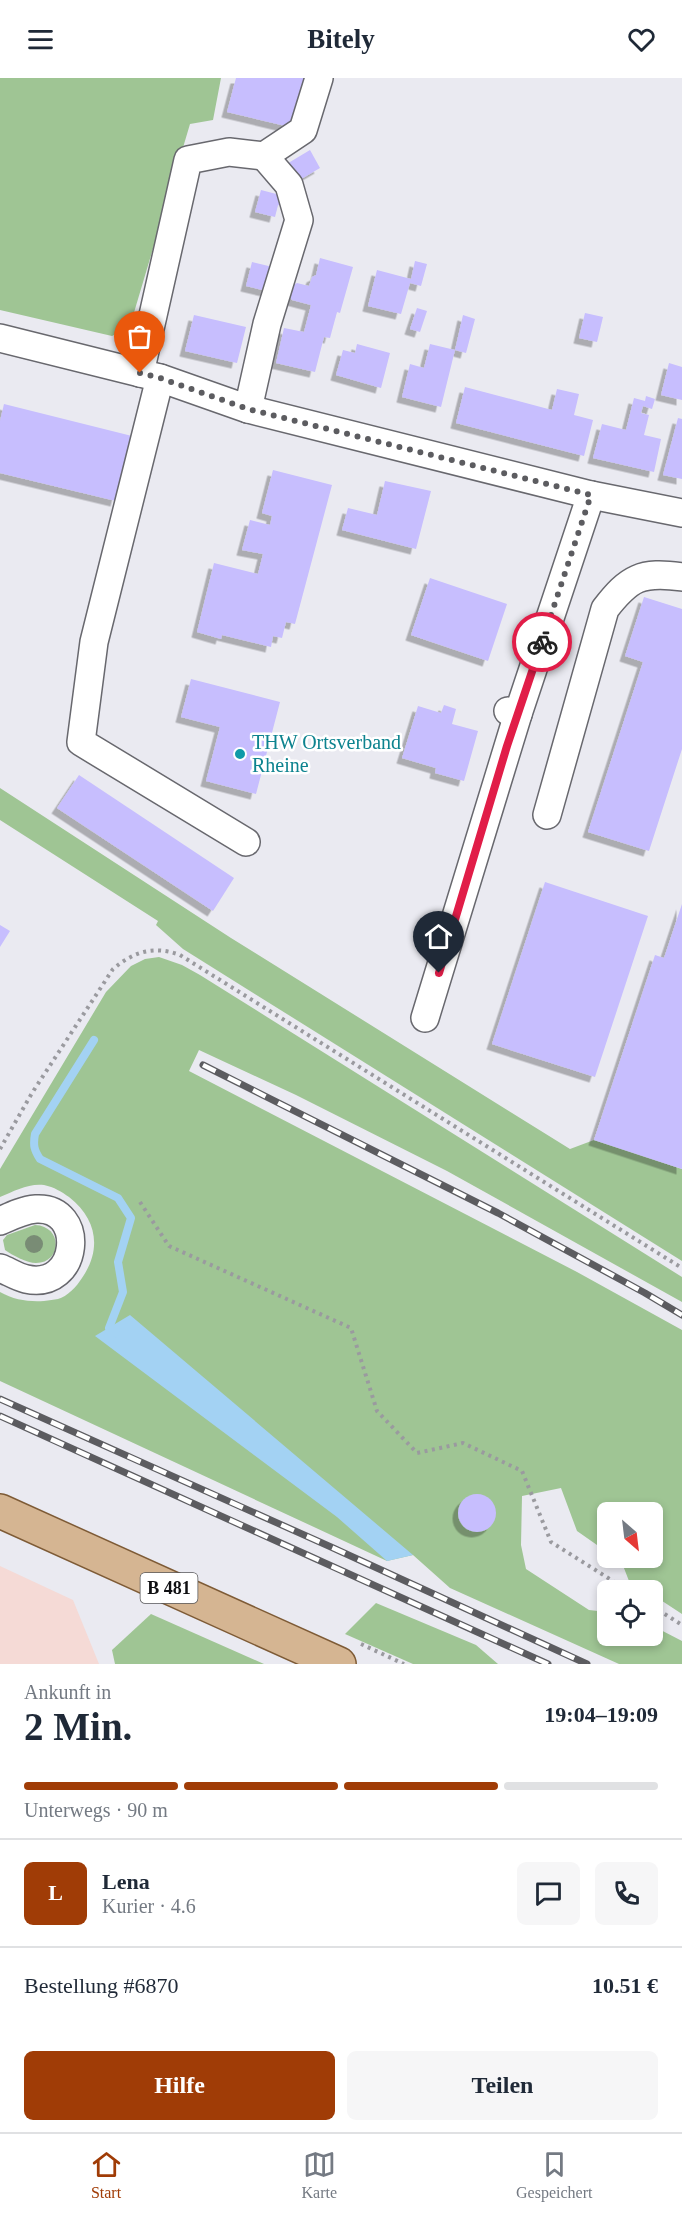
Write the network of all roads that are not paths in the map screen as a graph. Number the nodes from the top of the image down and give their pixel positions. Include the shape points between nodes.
1 (319, 78) edge
2 (264, 156) junction
3 (0, 338) edge
4 (150, 376) junction
5 (248, 409) junction
6 (591, 495) junction
7 (682, 513) edge
8 (682, 577) edge
9 (547, 815) dead end
10 (246, 842) dead end
11 (425, 1018) dead end
12 (0, 1221) edge
13 (0, 1268) edge
14 (0, 1512) edge
15 (339, 1664) edge

1 - 2 street via 303,130
2 - 4 street via 229,152 188,160
2 - 5 street via 288,184 299,220 267,324
3 - 4 street
4 - 5 street
4 - 10 street via 94,642 81,742
5 - 6 street
6 - 7 street
6 - 11 street via 513,713
8 - 9 street via 634,579 605,609
12 - 13 street via 37,1209 54,1212 66,1223 71,1239 70,1256 62,1270 46,1278 27,1279
14 - 15 main road, B 481

